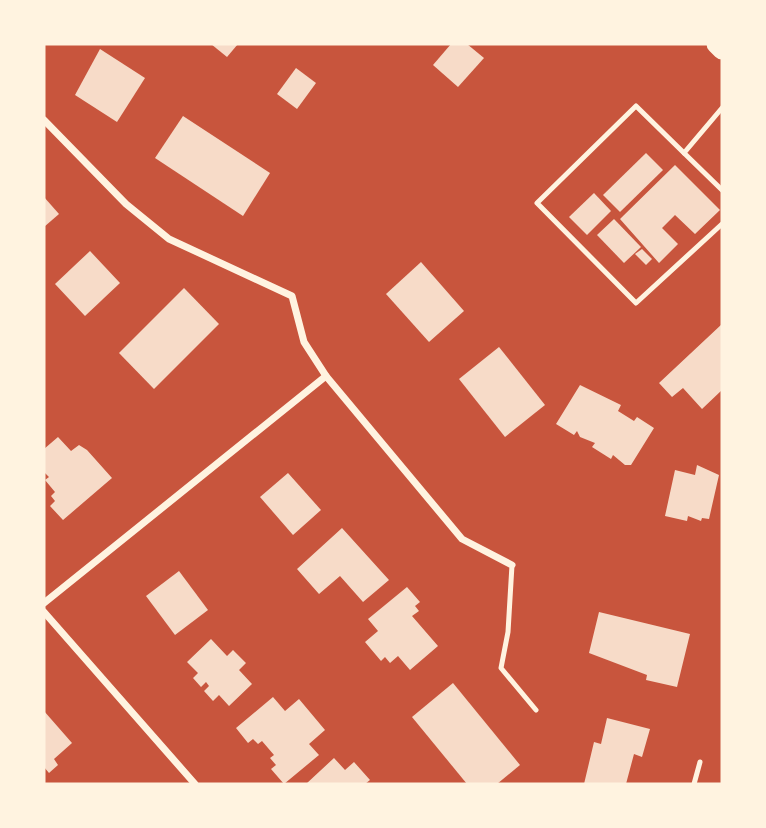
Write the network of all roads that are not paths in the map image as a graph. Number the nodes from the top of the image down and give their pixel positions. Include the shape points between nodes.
1 (716, 44) edge
2 (722, 50) edge
3 (722, 108) edge
4 (44, 120) edge
5 (684, 153) junction
6 (722, 190) edge
7 (722, 224) edge
8 (326, 376) junction
9 (512, 565) joint
10 (44, 603) edge
11 (44, 612) edge
12 (536, 710) dead end
13 (700, 762) dead end
14 (195, 784) edge
15 (694, 784) edge

1 - 2 highway
3 - 5 lane
4 - 8 street via 127,204 169,239 292,296 303,342
5 - 6 lane
5 - 7 lane via 636,106 537,203 636,303
8 - 9 street via 462,539
8 - 10 street
9 - 12 lane via 501,668
11 - 14 street
13 - 15 lane

